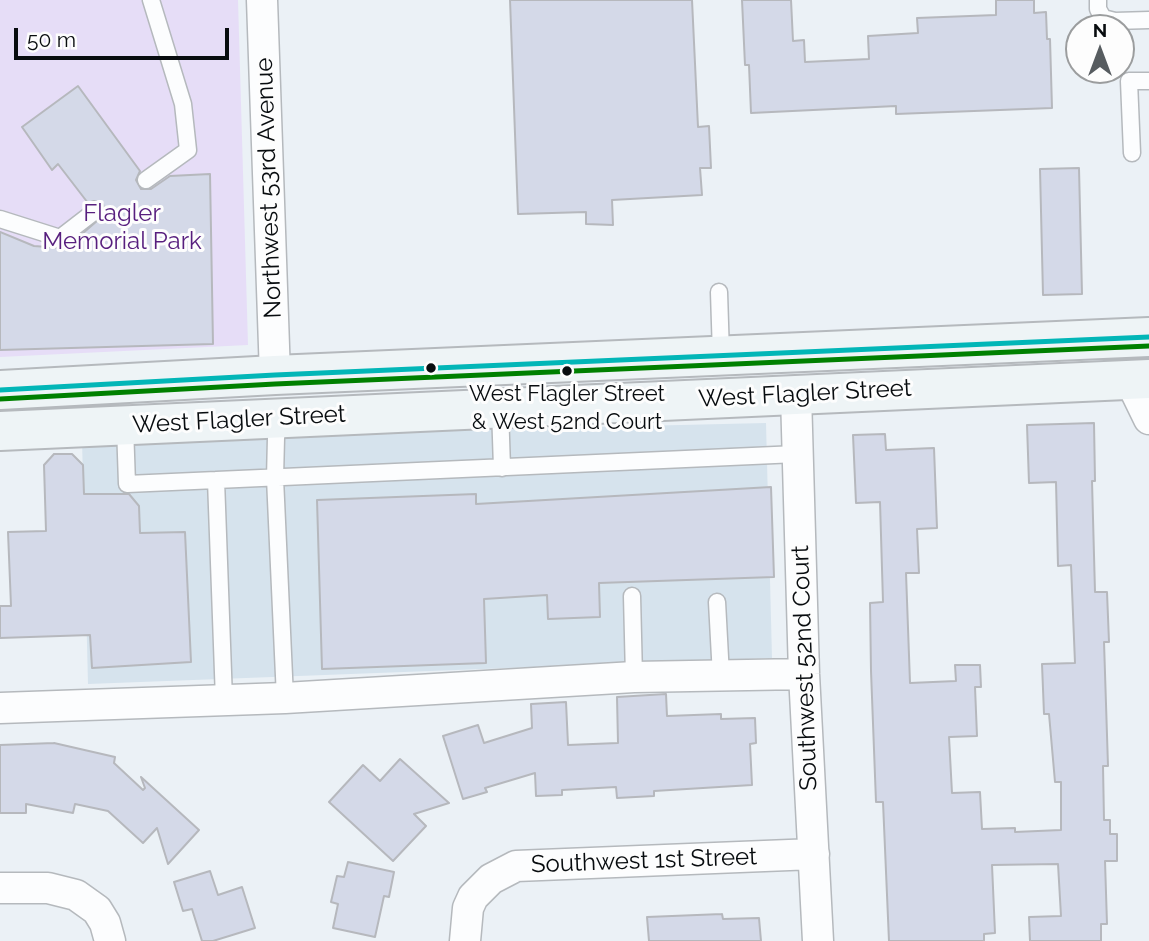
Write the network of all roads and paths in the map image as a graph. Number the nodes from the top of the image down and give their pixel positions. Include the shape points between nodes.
1 (150, 0) edge
2 (262, 0) edge
3 (1098, 0) edge
4 (1149, 20) edge
5 (1149, 80) edge
6 (1132, 153) dead end
7 (146, 180) dead end
8 (95, 211) dead end
9 (0, 219) edge
10 (719, 292) dead end
11 (1149, 337) edge
12 (911, 347) junction
13 (721, 355) junction
14 (351, 373) junction
15 (275, 375) junction
16 (1140, 379) edge
17 (0, 390) edge
18 (796, 395) junction
19 (500, 408) junction
20 (279, 418) junction
21 (1149, 419) edge
22 (181, 422) junction
23 (125, 425) junction
24 (0, 431) edge
25 (797, 454) junction
26 (502, 468) junction
27 (275, 478) junction
28 (216, 480) junction
29 (632, 596) dead end
30 (718, 601) dead end
31 (804, 674) junction
32 (721, 676) junction
33 (634, 677) junction
34 (285, 698) junction
35 (224, 700) junction
36 (0, 708) edge
37 (814, 854) junction
38 (0, 888) edge
39 (110, 941) edge
40 (465, 941) edge
41 (818, 941) edge

1 - 7 lane via 183,104 188,150
2 - 15 street, Northwest 53rd Avenue
3 - 4 lane via 1103,18
5 - 6 lane via 1129,81
8 - 9 lane via 60,238
10 - 13 lane
11 - 12 main road, West Flagler Street
12 - 13 main road, West Flagler Street
12 - 18 main road via 844,368
13 - 14 main road, West Flagler Street
14 - 15 main road, West Flagler Street
14 - 20 main road via 307,393
15 - 17 main road, West Flagler Street
15 - 22 main road via 229,402
16 - 18 main road, West Flagler Street
16 - 21 street
18 - 19 main road, West Flagler Street
18 - 25 street, Southwest 52nd Court
19 - 20 main road, West Flagler Street
19 - 26 lane
20 - 22 main road, West Flagler Street
20 - 27 lane
22 - 23 main road, West Flagler Street
23 - 24 main road, West Flagler Street
23 - 28 lane via 127,484
25 - 26 lane
25 - 31 street, Southwest 52nd Court
26 - 27 lane
27 - 28 lane
27 - 34 lane
28 - 35 lane
29 - 33 lane
30 - 32 lane
31 - 32 street
31 - 37 street, Southwest 52nd Court
32 - 33 street
33 - 34 street
34 - 35 street
35 - 36 street
37 - 40 street, Southwest 1st Street via 529,864 503,871 480,888 468,908
37 - 41 street, Southwest 52nd Court
38 - 39 street via 48,888 76,895 97,910

